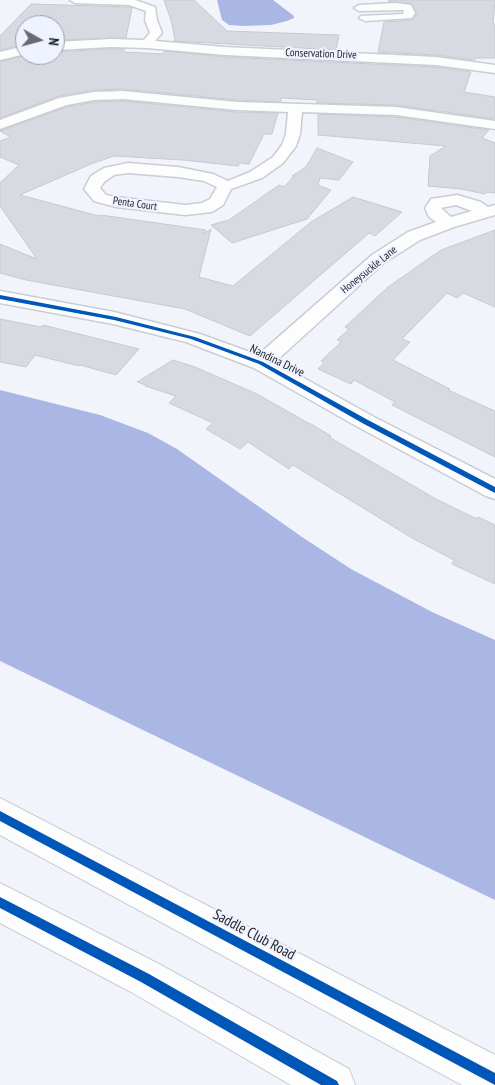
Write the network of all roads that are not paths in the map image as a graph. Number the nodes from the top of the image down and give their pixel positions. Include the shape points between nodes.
1 (75, 0) edge
2 (346, 0) edge
3 (362, 18) dead end
4 (147, 44) junction
5 (65, 45) edge
6 (15, 52) edge
7 (0, 56) edge
8 (495, 69) edge
9 (295, 108) junction
10 (0, 125) edge
11 (495, 125) edge
12 (225, 186) junction
13 (490, 212) edge
14 (0, 297) edge
15 (261, 363) junction
16 (495, 490) edge
17 (0, 816) edge
18 (0, 902) edge
19 (486, 1078) edge
20 (333, 1085) edge

1 - 4 street via 130,2 151,9 156,33
2 - 3 street
4 - 5 street, Conservation Drive
4 - 8 street, Conservation Drive via 225,51 357,51
6 - 7 street
9 - 10 street via 237,106 123,94 64,101
9 - 11 street via 396,111
9 - 12 street via 293,134 289,146 278,160 256,175
12 - 12 street, Penta Court via 217,202 206,208 185,210 116,202 100,198 92,189 97,179 109,172 128,168 207,177
13 - 15 street, Honeysuckle Lane via 414,236 378,260
14 - 15 street, Nandina Drive via 114,318 176,334
15 - 16 street, Nandina Drive
17 - 19 street, Saddle Club Road
18 - 20 street via 145,978

